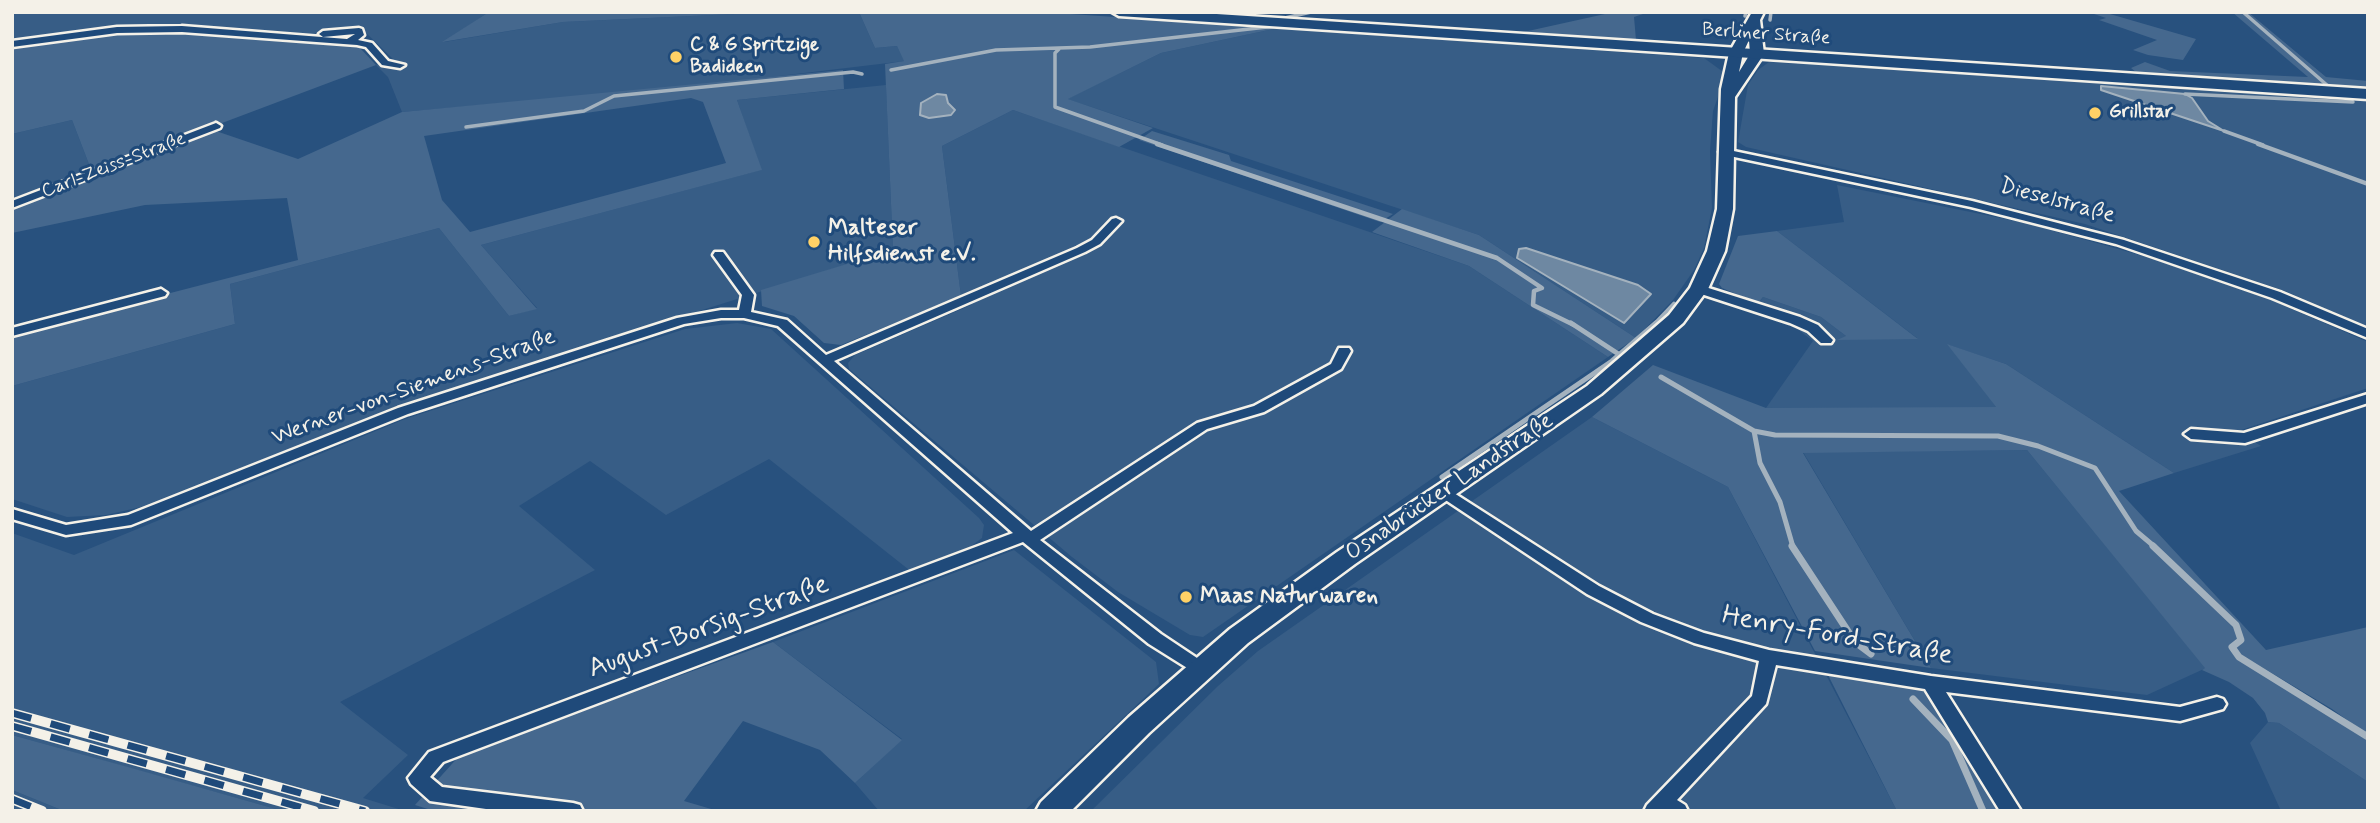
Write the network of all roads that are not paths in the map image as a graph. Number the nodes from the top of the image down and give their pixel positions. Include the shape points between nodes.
1 (1119, 12) edge
2 (1756, 17) edge
3 (304, 38) junction
4 (349, 41) junction
5 (12, 44) edge
6 (1736, 53) junction
7 (1757, 54) junction
8 (400, 65) dead end
9 (2368, 94) edge
10 (1728, 100) junction
11 (216, 126) dead end
12 (1724, 152) junction
13 (12, 205) edge
14 (1116, 221) dead end
15 (719, 255) dead end
16 (1699, 289) junction
17 (161, 293) dead end
18 (744, 314) junction
19 (12, 332) edge
20 (2368, 334) edge
21 (1826, 340) dead end
22 (1344, 351) dead end
23 (825, 360) junction
24 (2368, 398) edge
25 (2191, 435) dead end
26 (1443, 491) junction
27 (12, 514) edge
28 (1027, 537) junction
29 (1769, 657) junction
30 (1200, 669) junction
31 (1931, 683) junction
32 (2217, 704) dead end
33 (1665, 808) edge
34 (573, 811) edge
35 (1051, 811) edge
36 (2011, 811) edge

1 - 6 main road, Berliner Straße
2 - 6 street
2 - 7 street
3 - 4 street
3 - 4 street via 359,31 360,35
3 - 5 street via 162,28
4 - 8 street via 369,45 385,63
6 - 7 main road, Berliner Straße
6 - 10 street, Osnabrücker Landstraße
7 - 9 main road, Berliner Straße
7 - 10 street, Osnabrücker Landstraße
10 - 12 street, Osnabrücker Landstraße
11 - 13 street, Carl-Zeiss-Straße
12 - 16 street, Osnabrücker Landstraße via 1725,209 1716,251
12 - 20 street, Dieselstraße via 2095,235 2224,276
14 - 23 street via 1082,250
15 - 18 street via 748,295
16 - 21 street via 1795,320
16 - 26 street, Osnabrücker Landstraße via 1656,339 1594,390
17 - 19 street
18 - 23 street, Werner-von-Siemens-Straße via 782,323
18 - 27 street, Werner-von-Siemens-Straße via 682,321 403,411 131,520 66,530
22 - 28 street via 1336,366 1259,409 1202,426
23 - 28 street, Werner-von-Siemens-Straße
24 - 25 street via 2245,438
26 - 29 street, Henry-Ford-Straße via 1593,590 1647,618
26 - 30 street, Osnabrücker Landstraße via 1293,595
28 - 30 street, Werner-von-Siemens-Straße
28 - 34 street, August-Borsig-Straße via 436,757 418,778 437,795
29 - 31 street, Henry-Ford-Straße
29 - 33 street via 1760,699
30 - 35 street, Osnabrücker Landstraße
31 - 32 street, Henry-Ford-Straße via 2180,714
31 - 36 street

